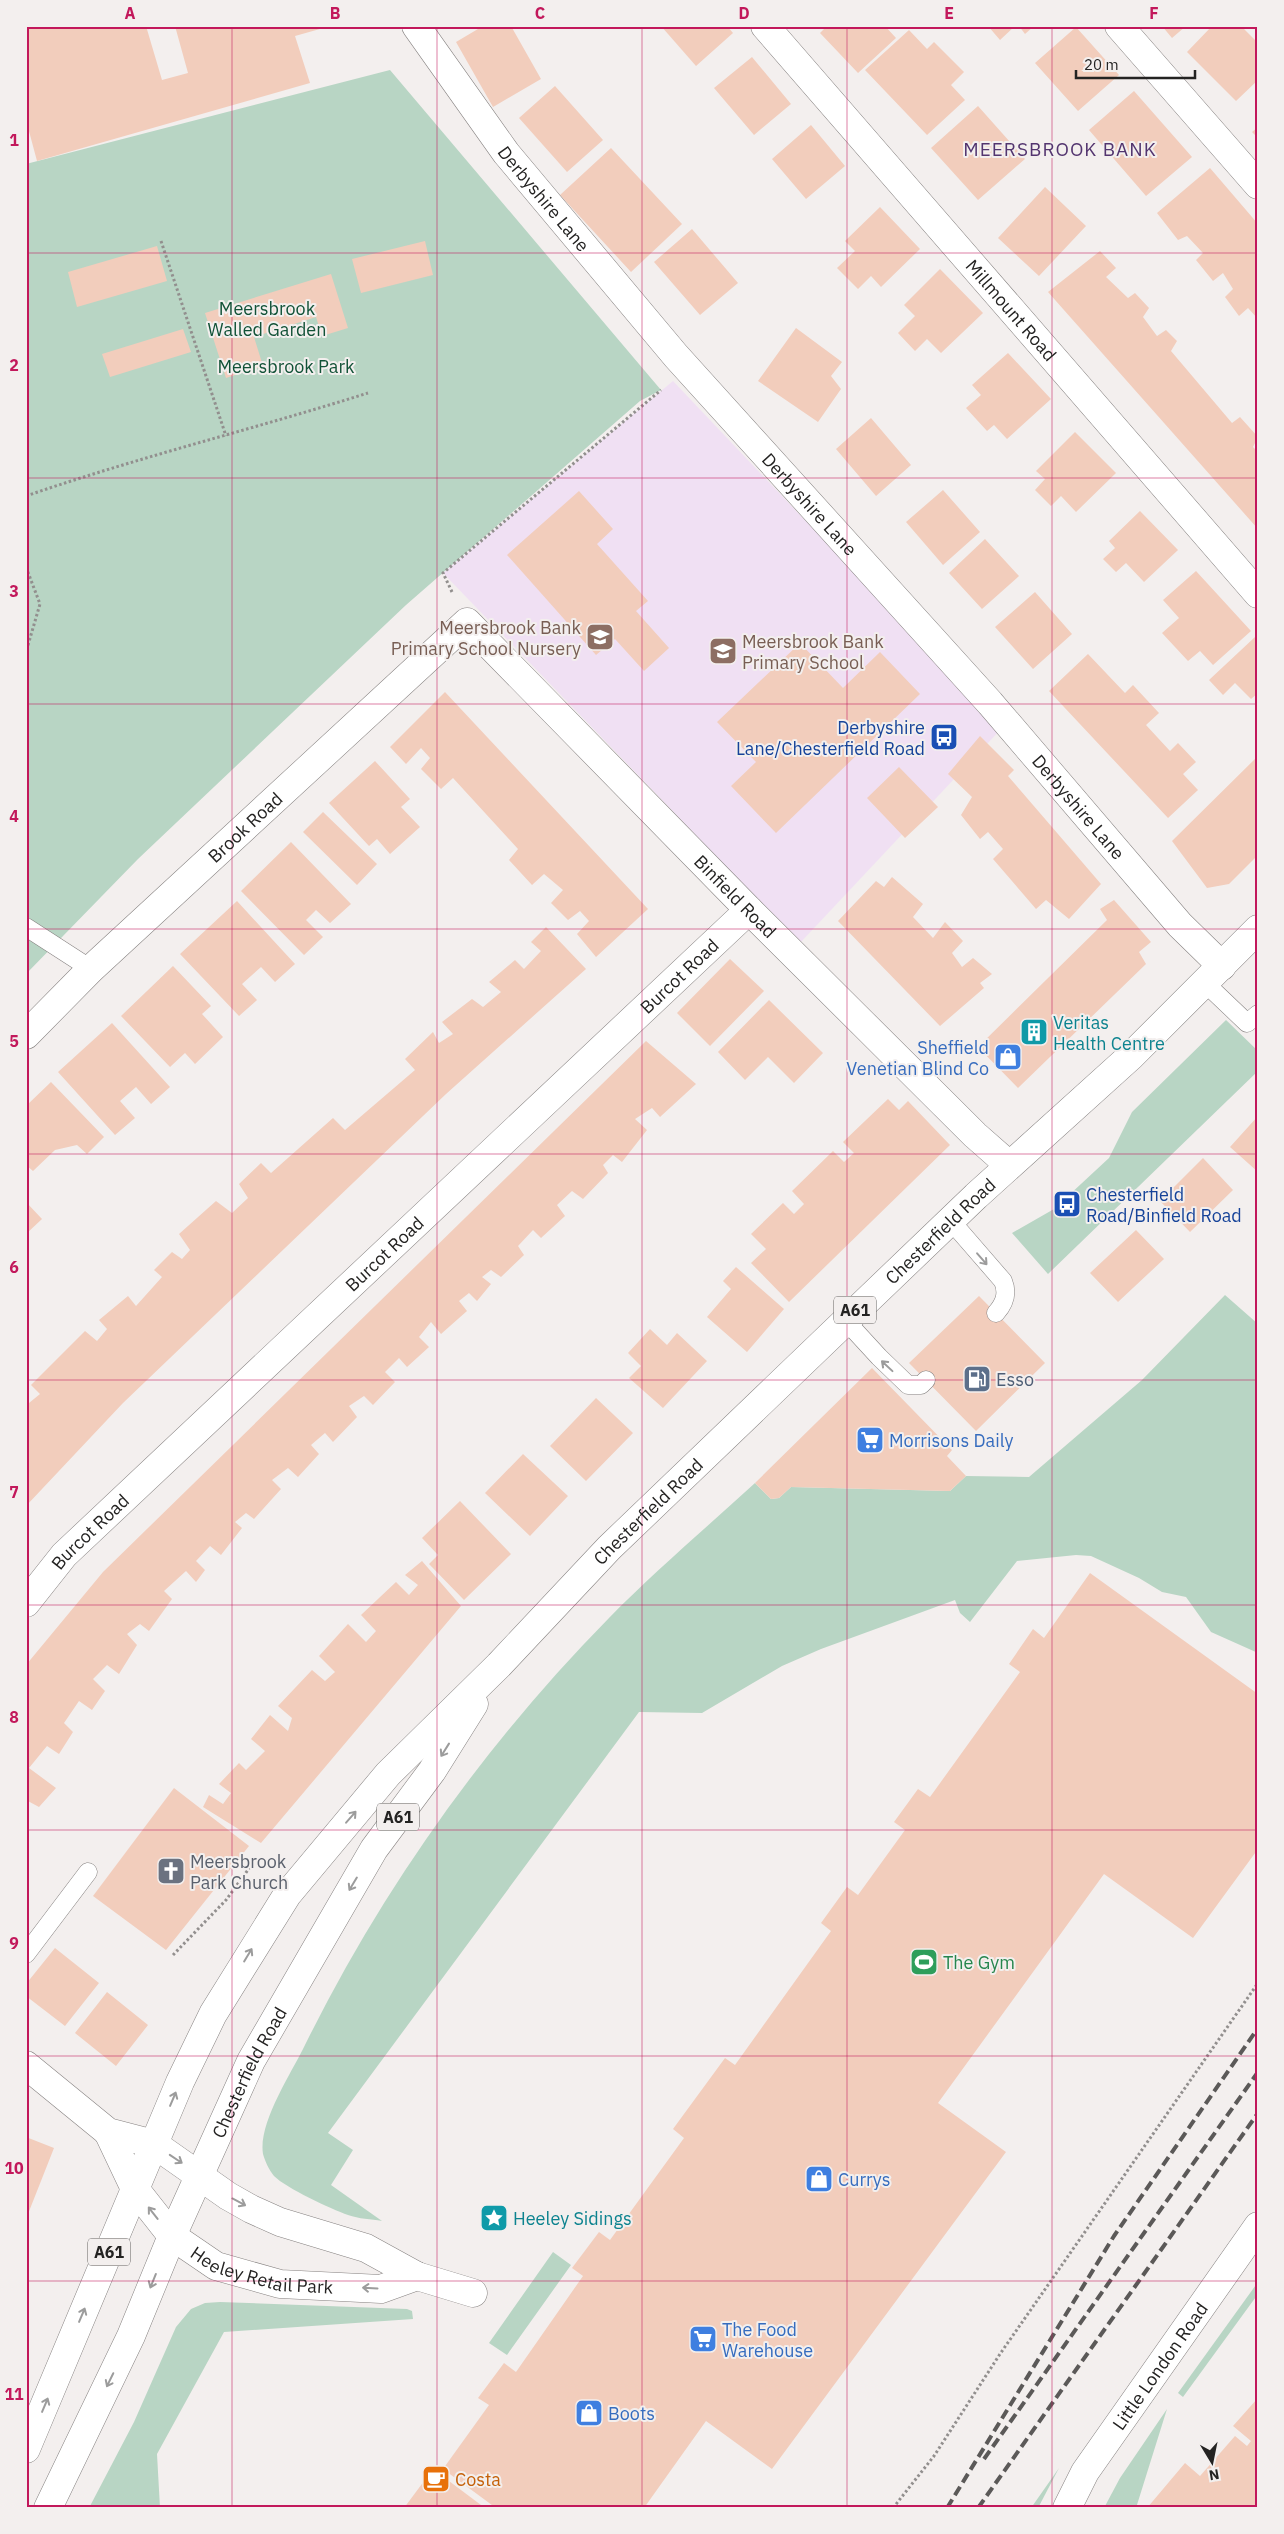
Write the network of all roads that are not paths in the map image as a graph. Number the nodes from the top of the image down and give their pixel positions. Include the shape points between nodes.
1 (416, 26) edge
2 (765, 26) edge
3 (1119, 26) edge
4 (1258, 185) edge
5 (1258, 594) edge
6 (467, 622) joint
7 (749, 910) junction
8 (26, 927) edge
9 (1258, 929) edge
10 (91, 970) junction
11 (1213, 974) junction
12 (1258, 1014) edge
13 (26, 1035) edge
14 (1009, 1165) junction
15 (951, 1221) junction
16 (996, 1313) dead end
17 (845, 1320) junction
18 (926, 1380) dead end
19 (26, 1603) edge
20 (499, 1665) junction
21 (88, 1872) dead end
22 (26, 1954) edge
23 (26, 2065) edge
24 (108, 2132) junction
25 (154, 2144) junction
26 (199, 2174) junction
27 (135, 2190) junction
28 (1258, 2226) edge
29 (172, 2236) junction
30 (417, 2276) junction
31 (473, 2292) dead end
32 (26, 2450) edge
33 (48, 2508) edge
34 (1067, 2508) edge

1 - 11 main road, Derbyshire Lane via 506,153 742,430 990,703 1180,925
2 - 5 main road, Millmount Road
3 - 4 main road
6 - 7 main road, Binfield Road
6 - 10 main road, Brook Road
7 - 14 main road, Binfield Road
7 - 19 main road, Burcot Road via 71,1548
8 - 10 lane
9 - 11 main road, Chesterfield Road / A61
10 - 13 main road, Brook Road
11 - 12 lane via 1247,1023
11 - 14 main road, Chesterfield Road / A61 via 1131,1056
14 - 15 main road, Chesterfield Road / A61
15 -> 16 lane via 1002,1281 1005,1299
15 - 17 main road, Chesterfield Road / A61
18 -> 17 lane via 921,1386 908,1385
17 - 20 main road, Chesterfield Road / A61 via 609,1548
25 -> 20 main road, Chesterfield Road / A61 via 213,2014 287,1895 388,1774
20 -> 26 main road, Chesterfield Road / A61 via 432,1771 374,1849 329,1925 251,2060
21 - 22 lane
23 - 24 main road
24 - 25 main road
24 - 27 main road, Heeley Retail Park
25 -> 26 main road
25 - 27 main road, Chesterfield Road / A61
26 - 29 main road, Chesterfield Road / A61
26 -> 30 main road via 228,2196 280,2222 366,2248
29 -> 27 main road, Heeley Retail Park
32 -> 27 main road, Chesterfield Road / A61
28 - 34 main road, Little London Road via 1085,2472
30 -> 29 main road, Heeley Retail Park via 381,2289 280,2284 216,2266
29 -> 33 main road, Chesterfield Road / A61 via 131,2336
30 - 31 main road

